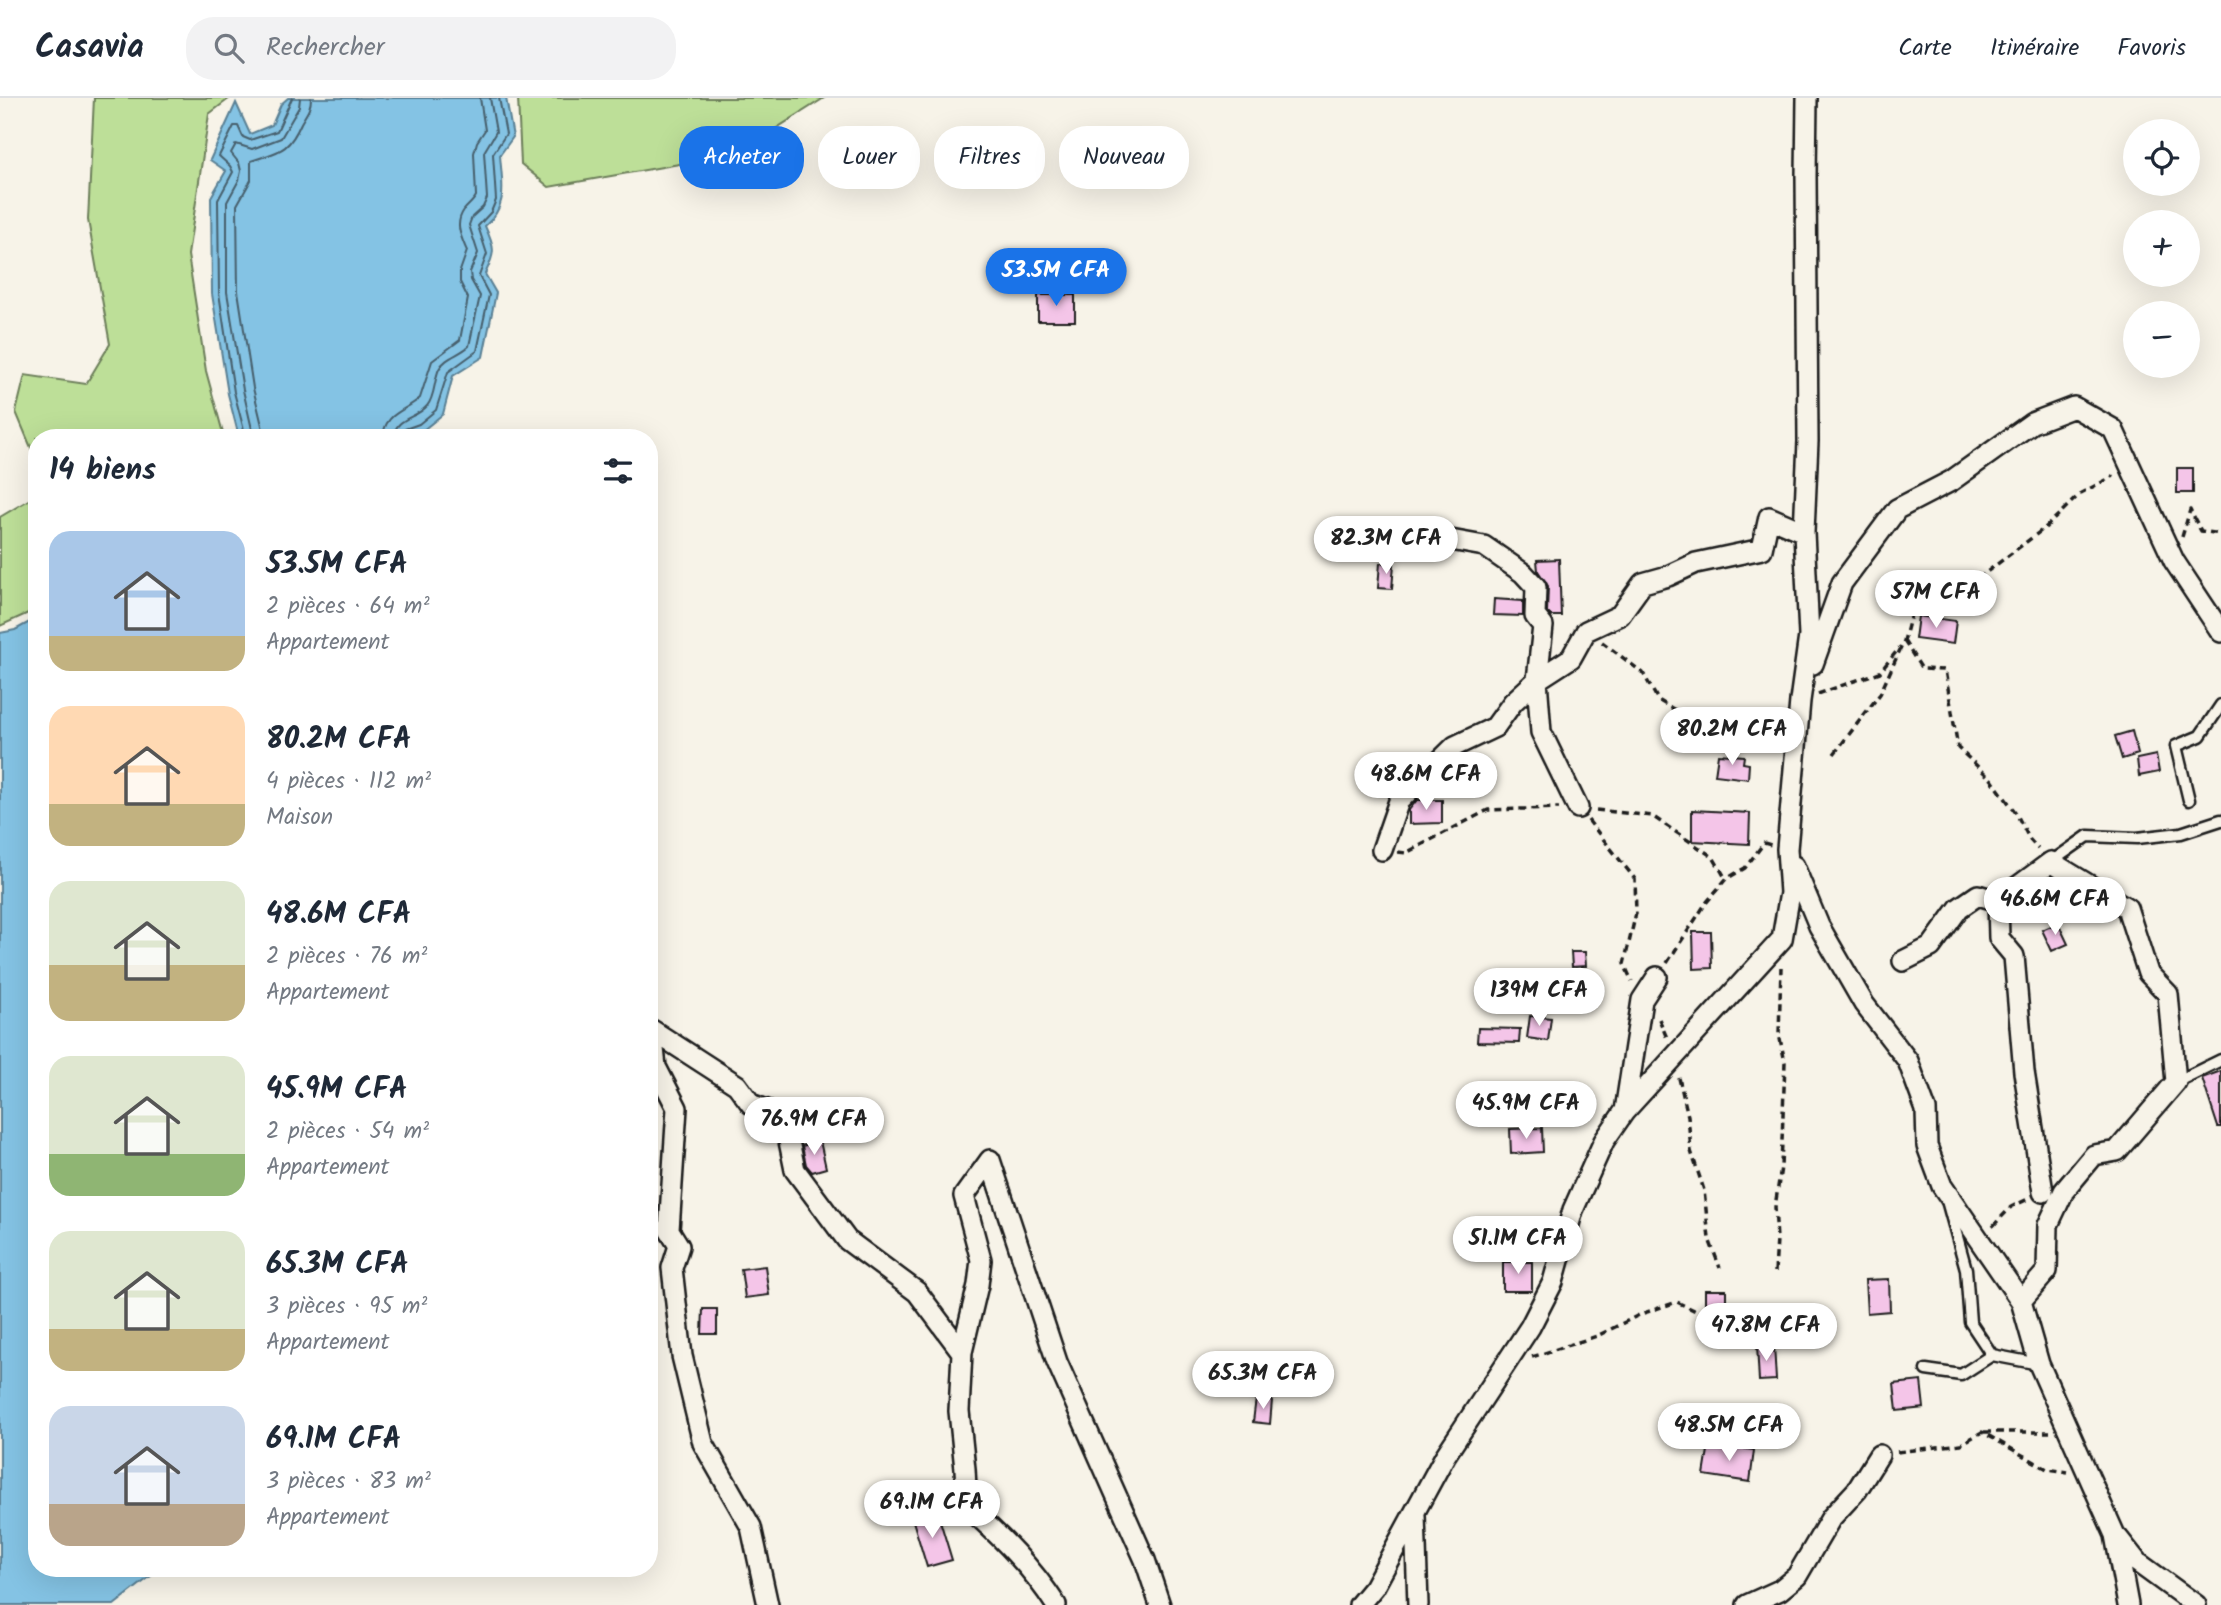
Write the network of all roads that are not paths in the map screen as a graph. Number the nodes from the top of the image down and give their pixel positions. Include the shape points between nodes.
1 (1807, 98) edge
2 (1804, 532) junction
3 (1434, 537) dead end
4 (2221, 632) edge
5 (1537, 680) junction
6 (1800, 701) junction
7 (2221, 705) edge
8 (2189, 800) dead end
9 (1578, 808) road end
10 (2221, 820) edge
11 (1787, 849) junction
12 (1382, 850) road end
13 (2051, 862) junction
14 (1998, 901) junction
15 (1903, 961) dead end
16 (1657, 977) road end
17 (658, 1034) edge
18 (2221, 1060) edge
19 (658, 1071) edge
20 (2176, 1082) junction
21 (1625, 1112) junction
22 (1942, 1186) junction
23 (2043, 1192) road end
24 (2021, 1301) junction
25 (962, 1352) junction
26 (1992, 1355) junction
27 (2039, 1364) junction
28 (1926, 1370) dead end
29 (1879, 1455) road end
30 (1415, 1514) junction
31 (2115, 1535) junction
32 (768, 1605) edge
33 (1056, 1605) edge
34 (1160, 1605) edge
35 (1359, 1605) edge
36 (1418, 1605) edge
37 (1747, 1605) edge
38 (2127, 1605) edge
39 (2196, 1605) edge

1 - 2 street
2 - 5 street via 1769,517 1762,549 1696,563 1643,583 1620,615 1586,631 1571,658
2 - 6 street via 1809,636
3 - 5 street via 1484,546 1536,587 1535,616 1543,626
4 - 6 street via 2174,561 2113,429 2074,407 2032,423 1951,481 1896,509 1842,583
5 - 9 street via 1541,732
5 - 12 street via 1495,727 1455,746 1399,801
6 - 11 street
7 - 8 lane via 2200,736 2176,746
10 - 13 lane via 2137,838 2088,836
11 - 21 street via 1790,893 1782,939
11 - 22 street via 1819,926 1864,1004 1908,1061 1926,1110 1927,1146
13 - 14 street
13 - 20 street via 2127,908 2148,973 2168,994
14 - 15 street via 1978,895 1959,908 1931,947
14 - 23 street via 1999,938 2014,956 2024,1072
16 - 21 street via 1642,1000
17 - 25 street via 737,1085 751,1104 784,1117 795,1170 846,1240 917,1292
18 - 20 lane
19 - 32 street via 677,1108 669,1230 679,1246 672,1268 682,1356 703,1443 751,1527
20 - 24 street via 2117,1151 2094,1155 2064,1191 2048,1225 2047,1271
21 - 30 street via 1604,1141 1573,1210 1553,1282 1530,1327 1445,1456
22 - 24 street
22 - 26 lane via 1966,1269 1970,1322
24 - 27 street
25 - 33 street via 959,1411 967,1506 1009,1544
25 - 34 street via 981,1260 964,1196 990,1160 1057,1362 1145,1560
26 - 27 lane
26 - 28 lane via 1961,1375
27 - 31 street
29 - 37 street via 1857,1490 1831,1518 1797,1576 1780,1590
30 - 35 street
30 - 36 street
31 - 38 street
31 - 39 street via 2137,1562

